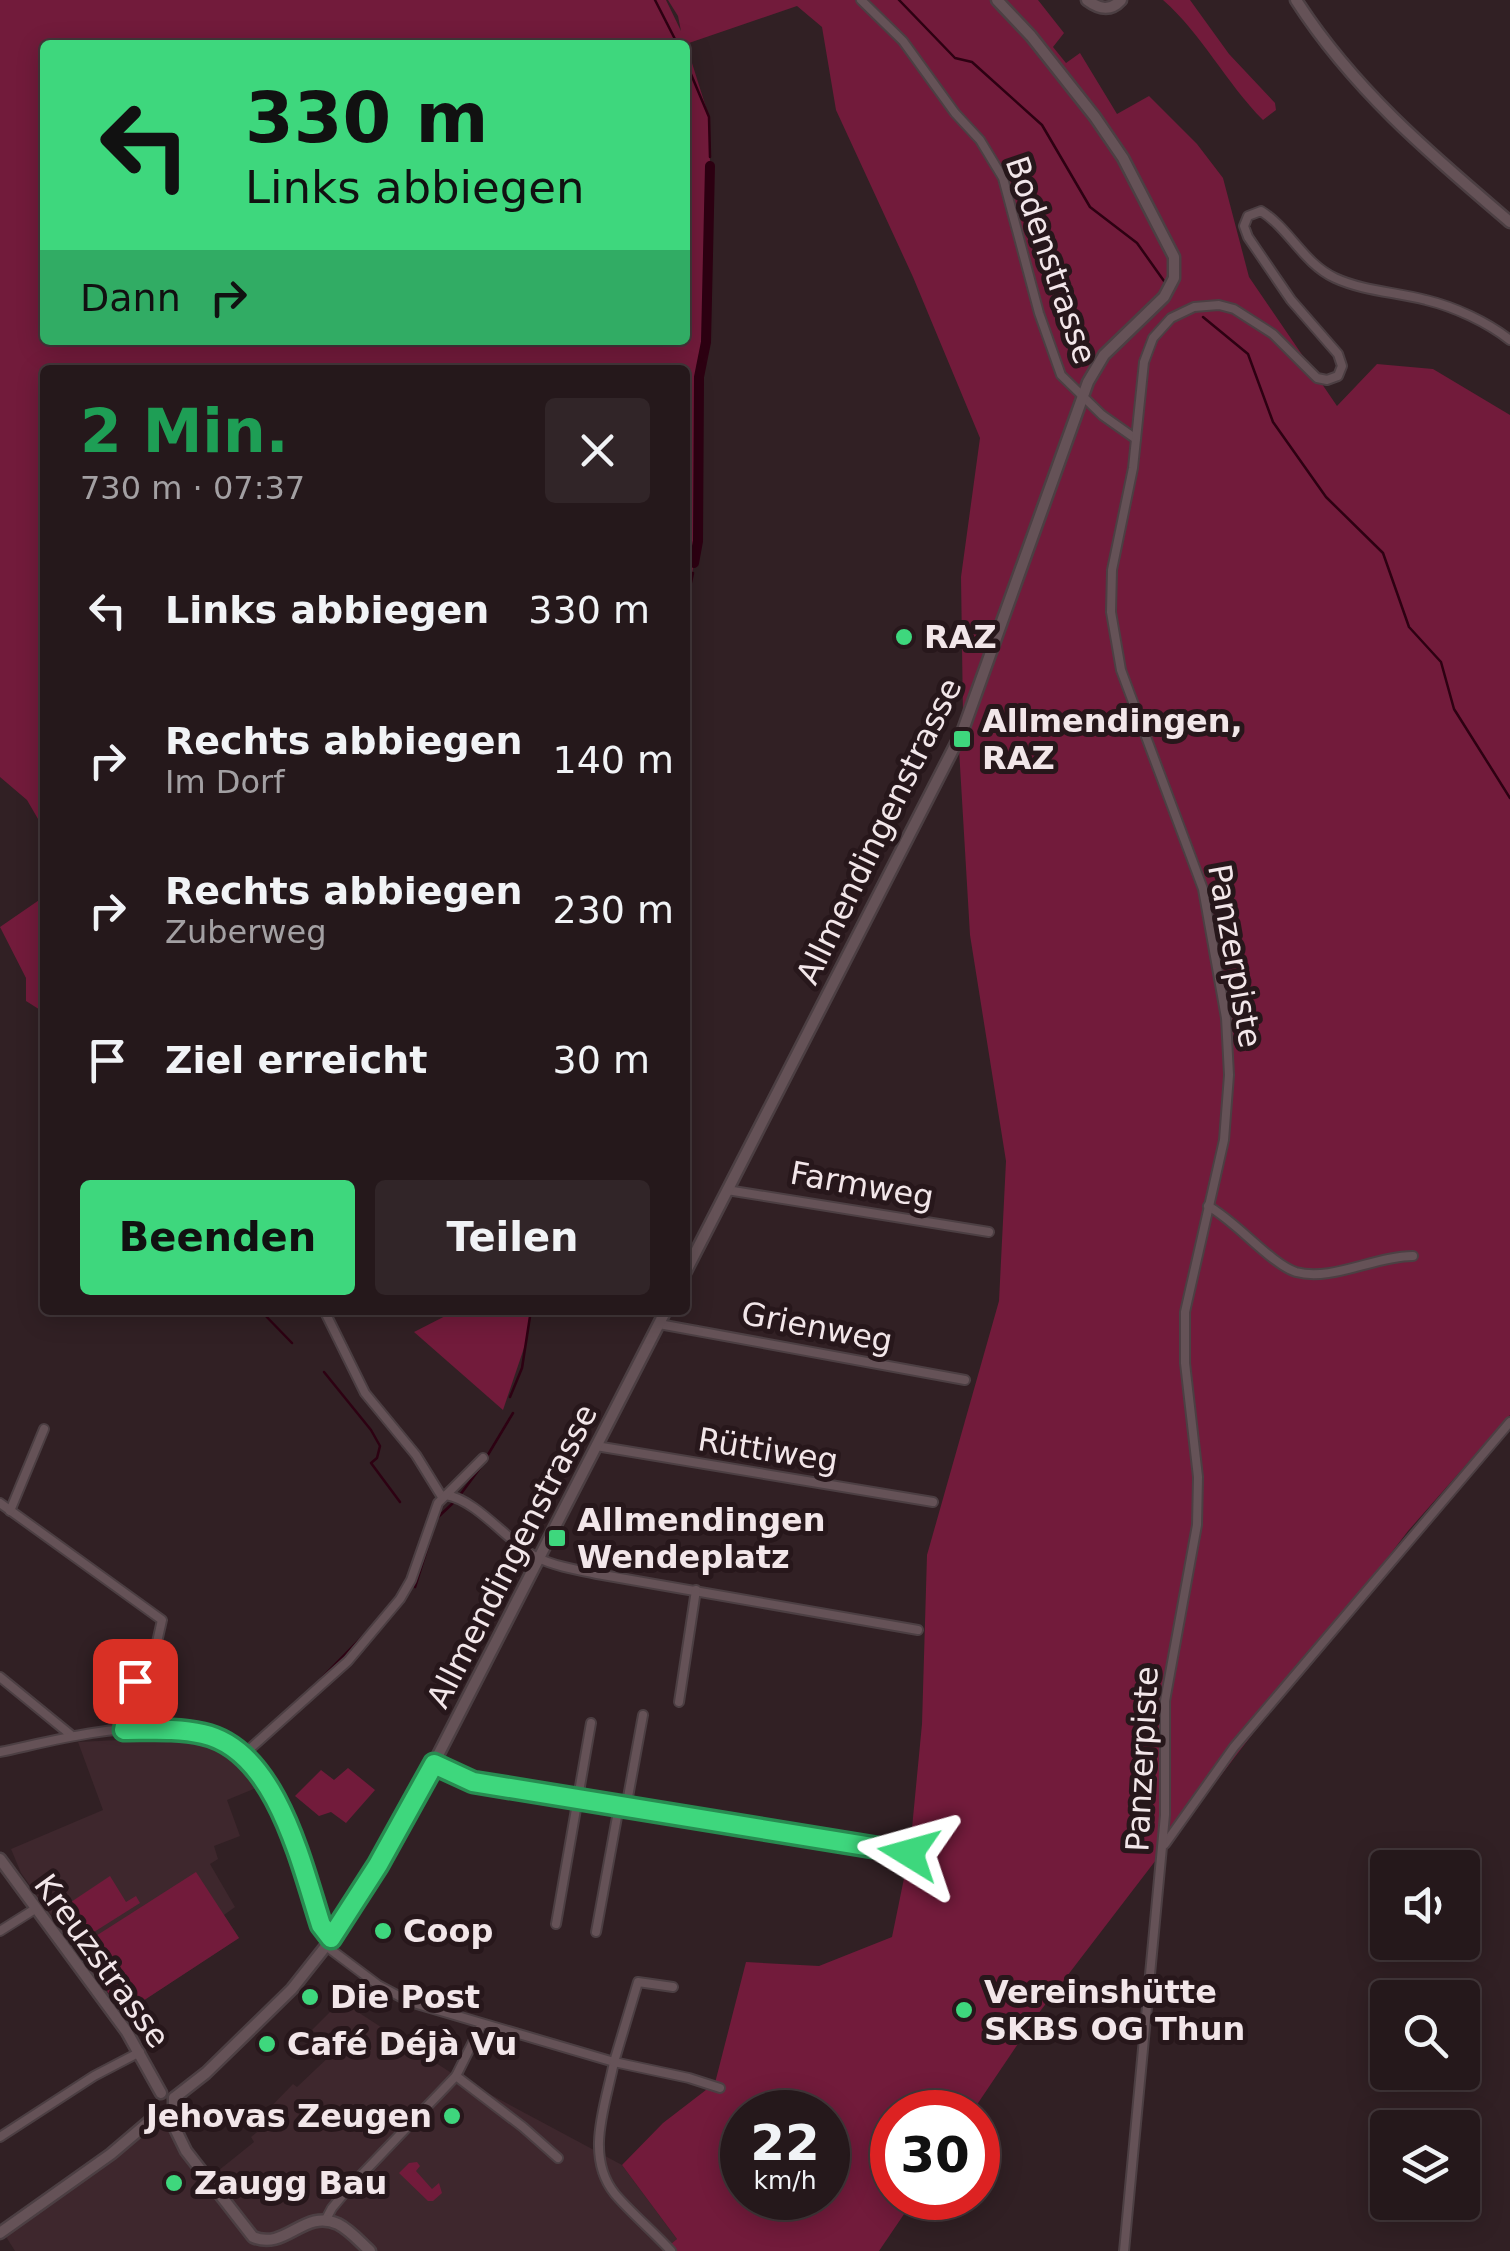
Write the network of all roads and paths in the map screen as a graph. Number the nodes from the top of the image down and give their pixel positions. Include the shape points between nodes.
1 (861, 0) edge
2 (998, 0) edge
3 (1087, 0) edge
4 (1121, 0) edge
5 (1296, 0) edge
6 (1510, 222) edge
7 (1510, 340) edge
8 (1082, 396) junction
9 (1136, 440) junction
10 (727, 1190) junction
11 (1208, 1206) junction
12 (989, 1232) dead end
13 (1413, 1256) dead end
14 (690, 1263) edge
15 (326, 1315) edge
16 (664, 1315) edge
17 (659, 1324) junction
18 (964, 1380) dead end
19 (1510, 1422) edge
20 (44, 1429) dead end
21 (596, 1446) junction
22 (483, 1458) dead end
23 (444, 1496) junction
24 (933, 1502) dead end
25 (0, 1503) edge
26 (10, 1512) junction
27 (540, 1558) junction
28 (696, 1590) junction
29 (918, 1630) dead end
30 (0, 1677) edge
31 (679, 1702) dead end
32 (643, 1715) dead end
33 (591, 1723) dead end
34 (124, 1730) junction
35 (71, 1736) junction
36 (243, 1755) junction
37 (0, 1756) edge
38 (434, 1764) junction
39 (579, 1799) junction
40 (622, 1807) junction
41 (1163, 1846) junction
42 (909, 1853) dead end
43 (0, 1859) edge
44 (35, 1909) junction
45 (556, 1924) dead end
46 (0, 1931) edge
47 (596, 1932) dead end
48 (329, 1942) junction
49 (672, 1987) dead end
50 (482, 2024) junction
51 (140, 2052) junction
52 (614, 2062) junction
53 (456, 2076) junction
54 (720, 2088) dead end
55 (161, 2093) junction
56 (174, 2098) junction
57 (163, 2114) junction
58 (0, 2137) edge
59 (558, 2158) dead end
60 (326, 2221) junction
61 (0, 2233) edge
62 (260, 2246) edge
63 (370, 2251) edge
64 (671, 2251) edge
65 (1124, 2251) edge

1 - 8 street, Bodenstrasse via 903,41 1003,178 1056,365
2 - 8 street, Allmendingenstrasse via 1095,116 1174,257 1174,278 1164,297 1104,355
3 - 4 street via 1104,9
5 - 6 street via 1392,120
7 - 9 street, Panzerpiste via 1429,300 1321,271 1261,211 1248,216 1248,237 1290,300 1338,354 1338,376 1317,378 1273,334 1234,309 1194,307 1171,318 1153,338
8 - 9 street, Bodenstrasse
8 - 10 street, Allmendingenstrasse via 963,730
9 - 11 street, Panzerpiste via 1110,612 1128,692 1196,864 1224,1004 1227,1106
10 - 12 street, Farmweg
10 - 14 street, Allmendingenstrasse
11 - 13 street via 1293,1271 1314,1274
11 - 41 street, Panzerpiste via 1185,1312 1197,1525 1165,1700
15 - 23 street via 365,1393
16 - 17 street, Allmendingenstrasse
17 - 18 street, Grienweg
17 - 21 street, Allmendingenstrasse
19 - 41 street via 1234,1747
20 - 26 street
21 - 24 street, Rüttiweg
21 - 27 street, Allmendingenstrasse
22 - 23 street
23 - 27 street via 462,1501
23 - 36 street via 400,1599 348,1661
25 - 26 street
26 - 34 street via 162,1620 155,1651 130,1694
27 - 28 street
27 - 38 street, Allmendingenstrasse
28 - 29 street
28 - 31 street
30 - 35 street
32 - 40 street
33 - 39 street
34 - 35 street
34 - 36 street via 202,1734
35 - 37 street
36 - 48 street via 276,1800
38 - 39 street via 473,1782
38 - 48 street, Allmendingenstrasse
39 - 40 street
39 - 45 street
40 - 42 street
40 - 47 street
41 - 65 street, Panzerpiste
43 - 44 street, Kreuzstrasse
44 - 46 street
44 - 51 street, Kreuzstrasse
48 - 50 street via 398,1996
48 - 56 street, Allmendingenstrasse via 274,2008
49 - 52 street via 638,1982
50 - 52 street
50 - 53 street
51 - 55 street, Kreuzstrasse
51 - 58 street
52 - 54 street
52 - 64 street via 599,2134 601,2165 612,2190
53 - 59 street
53 - 60 street via 347,2190
55 - 56 street
55 - 57 street via 155,2101
56 - 57 street via 174,2107
57 - 61 street
57 - 62 street
60 - 62 street
60 - 63 street

